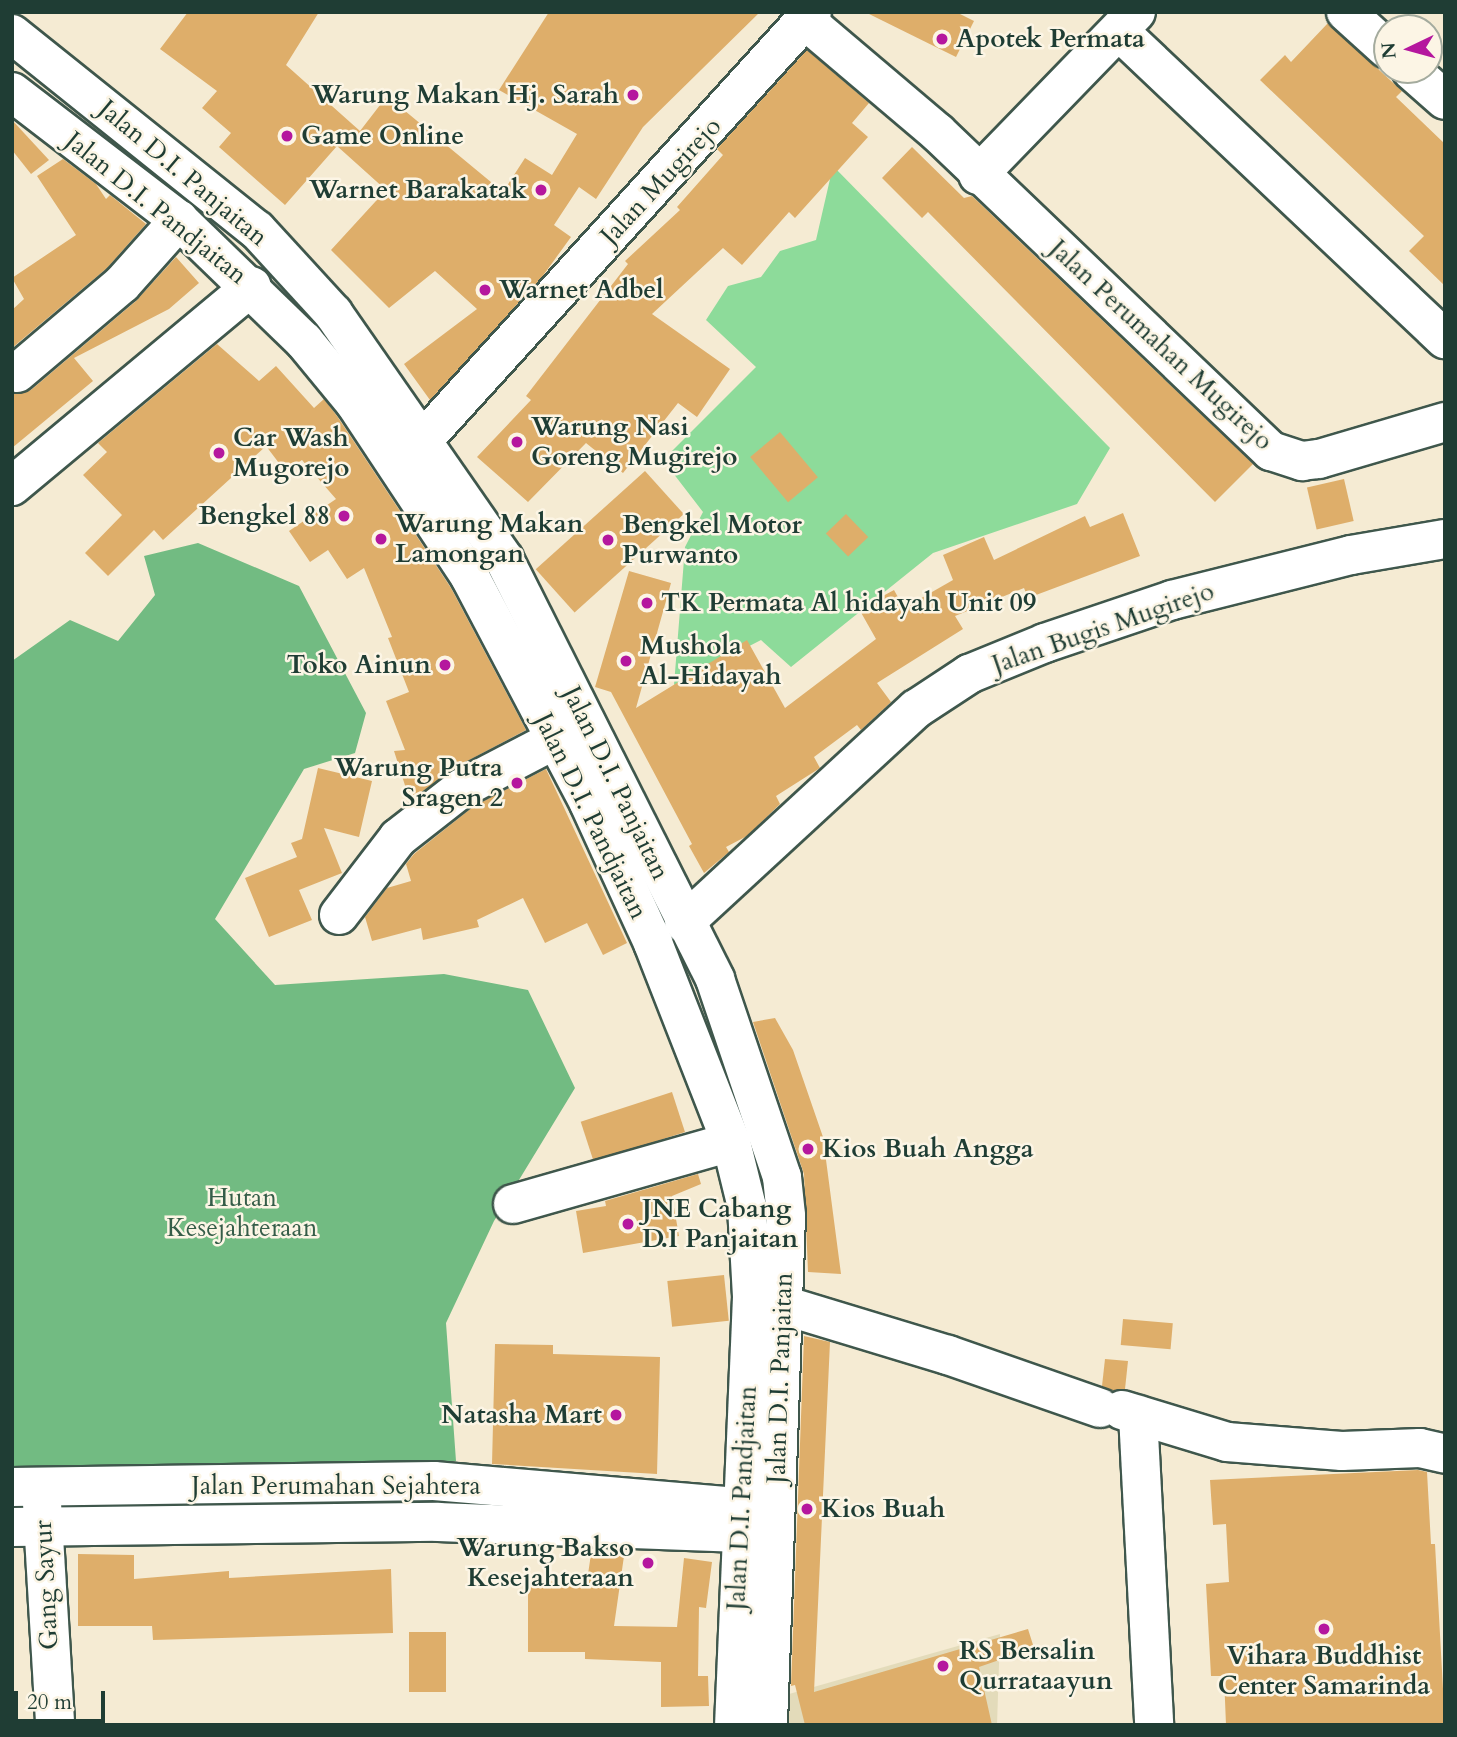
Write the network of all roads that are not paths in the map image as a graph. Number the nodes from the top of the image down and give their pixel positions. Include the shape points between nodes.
1 (1346, 12) edge
2 (796, 21) edge
3 (1128, 22) edge
4 (12, 34) edge
5 (1373, 36) edge
6 (1427, 84) edge
7 (12, 92) edge
8 (1445, 100) edge
9 (978, 175) junction
10 (180, 220) junction
11 (252, 286) junction
12 (1445, 340) edge
13 (17, 373) dead end
14 (1445, 422) edge
15 (411, 453) junction
16 (12, 486) edge
17 (1445, 538) edge
18 (556, 739) junction
19 (339, 915) dead end
20 (684, 923) junction
21 (731, 1142) junction
22 (513, 1204) dead end
23 (783, 1306) junction
24 (1120, 1411) junction
25 (1445, 1454) edge
26 (27, 1487) edge
27 (759, 1521) junction
28 (27, 1527) edge
29 (55, 1725) edge
30 (734, 1725) edge
31 (768, 1725) edge
32 (1154, 1725) edge

1 - 5 main road
2 - 9 main road, Jalan Perumahan Mugirejo via 937,132
2 - 15 main road, Jalan Mugirejo
3 - 9 main road
3 - 12 main road
4 - 15 main road, Jalan D.I. Panjaitan via 257,230 333,313
6 - 8 main road
7 - 10 main road, Jalan D.I. Pandjaitan
9 - 14 main road, Jalan Perumahan Mugirejo via 1271,451 1302,461 1319,459
10 - 11 main road, Jalan D.I. Pandjaitan
10 - 13 main road via 122,284
11 - 15 main road, Jalan D.I. Pandjaitan
11 - 16 main road
15 - 18 main road, Jalan D.I. Pandjaitan
15 - 20 main road, Jalan D.I. Panjaitan via 504,559
17 - 20 main road, Jalan Bugis Mugirejo via 1351,555 1172,600 969,674 907,716
18 - 19 main road via 462,788 398,838
18 - 21 main road, Jalan D.I. Pandjaitan via 676,995
20 - 23 main road, Jalan D.I. Panjaitan via 715,979 782,1177 786,1216
21 - 22 main road
21 - 27 main road, Jalan D.I. Pandjaitan via 747,1208
23 - 24 main road
23 - 27 main road, Jalan D.I. Panjaitan
24 - 25 main road via 1227,1442 1342,1451 1420,1448
24 - 32 main road
26 - 27 main road, Jalan Perumahan Sejahtera via 434,1481
26 - 28 main road, Gang Sayur
27 - 28 main road, Jalan Perumahan Sejahtera
27 - 30 main road, Jalan D.I. Pandjaitan
27 - 31 main road, Jalan D.I. Panjaitan
28 - 29 main road, Gang Sayur

